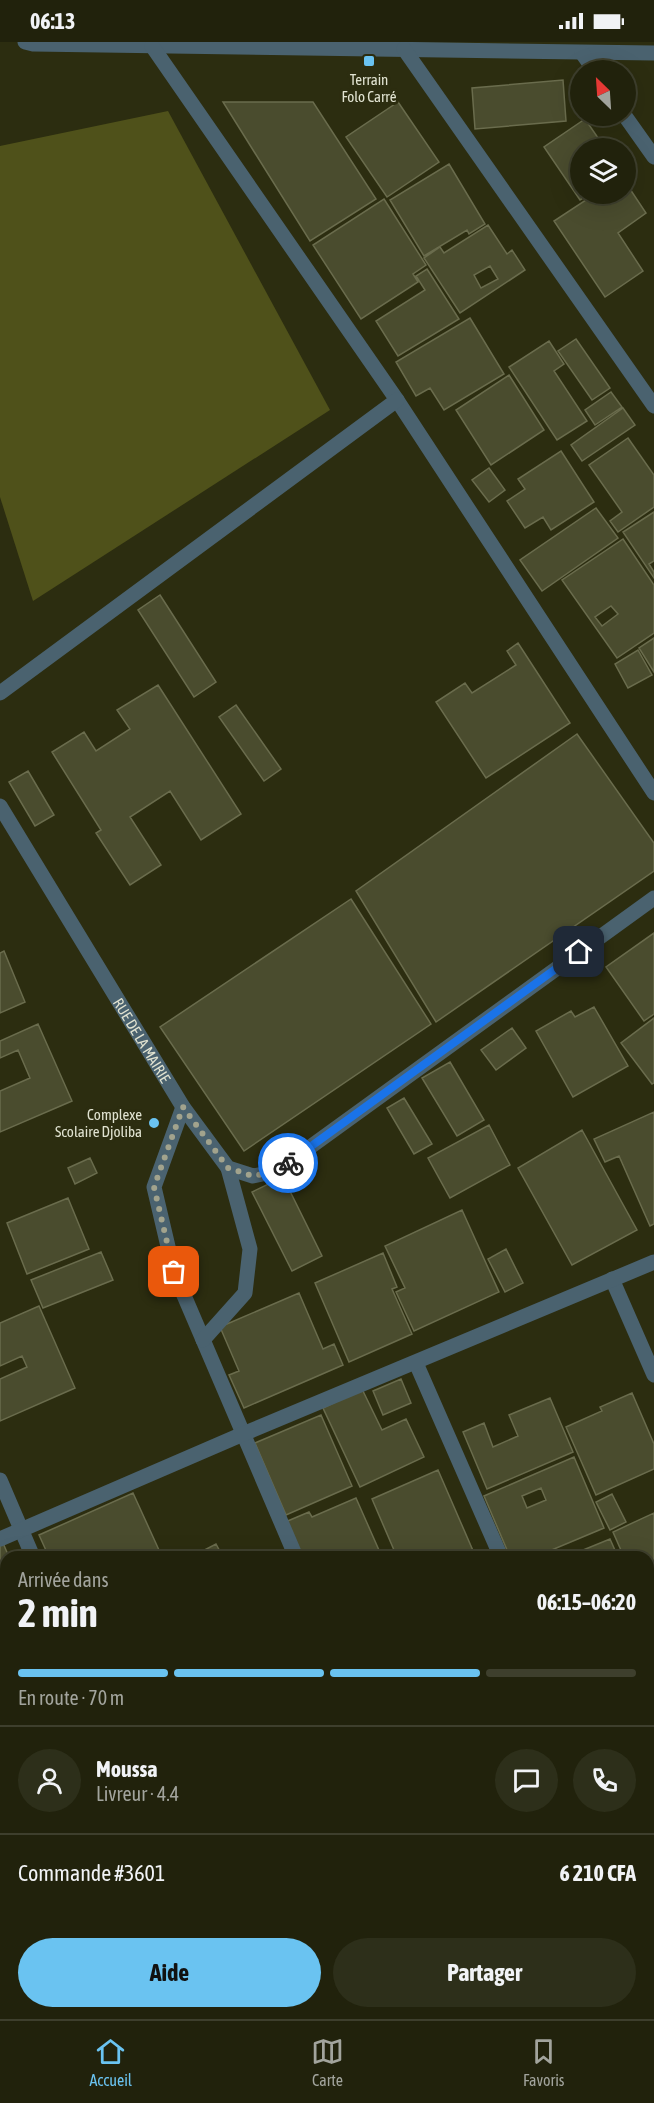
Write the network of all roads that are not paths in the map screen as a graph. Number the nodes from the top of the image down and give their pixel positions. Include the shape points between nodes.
1 (30, 43) edge
2 (319, 45) edge
3 (152, 46) junction
4 (584, 48) edge
5 (404, 49) junction
6 (654, 53) edge
7 (633, 126) edge
8 (654, 157) edge
9 (397, 400) junction
10 (654, 406) edge
11 (0, 693) edge
12 (654, 792) edge
13 (0, 806) edge
14 (654, 898) edge
15 (183, 1107) junction
16 (228, 1168) junction
17 (654, 1262) edge
18 (612, 1279) junction
19 (203, 1340) junction
20 (416, 1362) junction
21 (654, 1375) edge
22 (243, 1434) junction
23 (0, 1480) edge
24 (21, 1530) junction
25 (0, 1539) edge
26 (30, 1551) edge
27 (293, 1551) edge
28 (498, 1551) edge

1 - 3 street
2 - 3 street
2 - 5 street
3 - 9 street
4 - 5 street
4 - 6 street
5 - 10 street
7 - 8 street
9 - 11 street
9 - 12 street
13 - 15 street, RUE DE LA MAIRIE
14 - 16 street via 277,1171 253,1176
15 - 16 street, RUE DE LA MAIRIE
15 - 19 street via 154,1187 174,1272
16 - 19 street via 250,1249 244,1293
17 - 18 street
18 - 20 street
18 - 21 street
19 - 22 street
20 - 22 street
20 - 28 street
22 - 24 street
22 - 27 street
23 - 24 street
24 - 25 street
24 - 26 street

